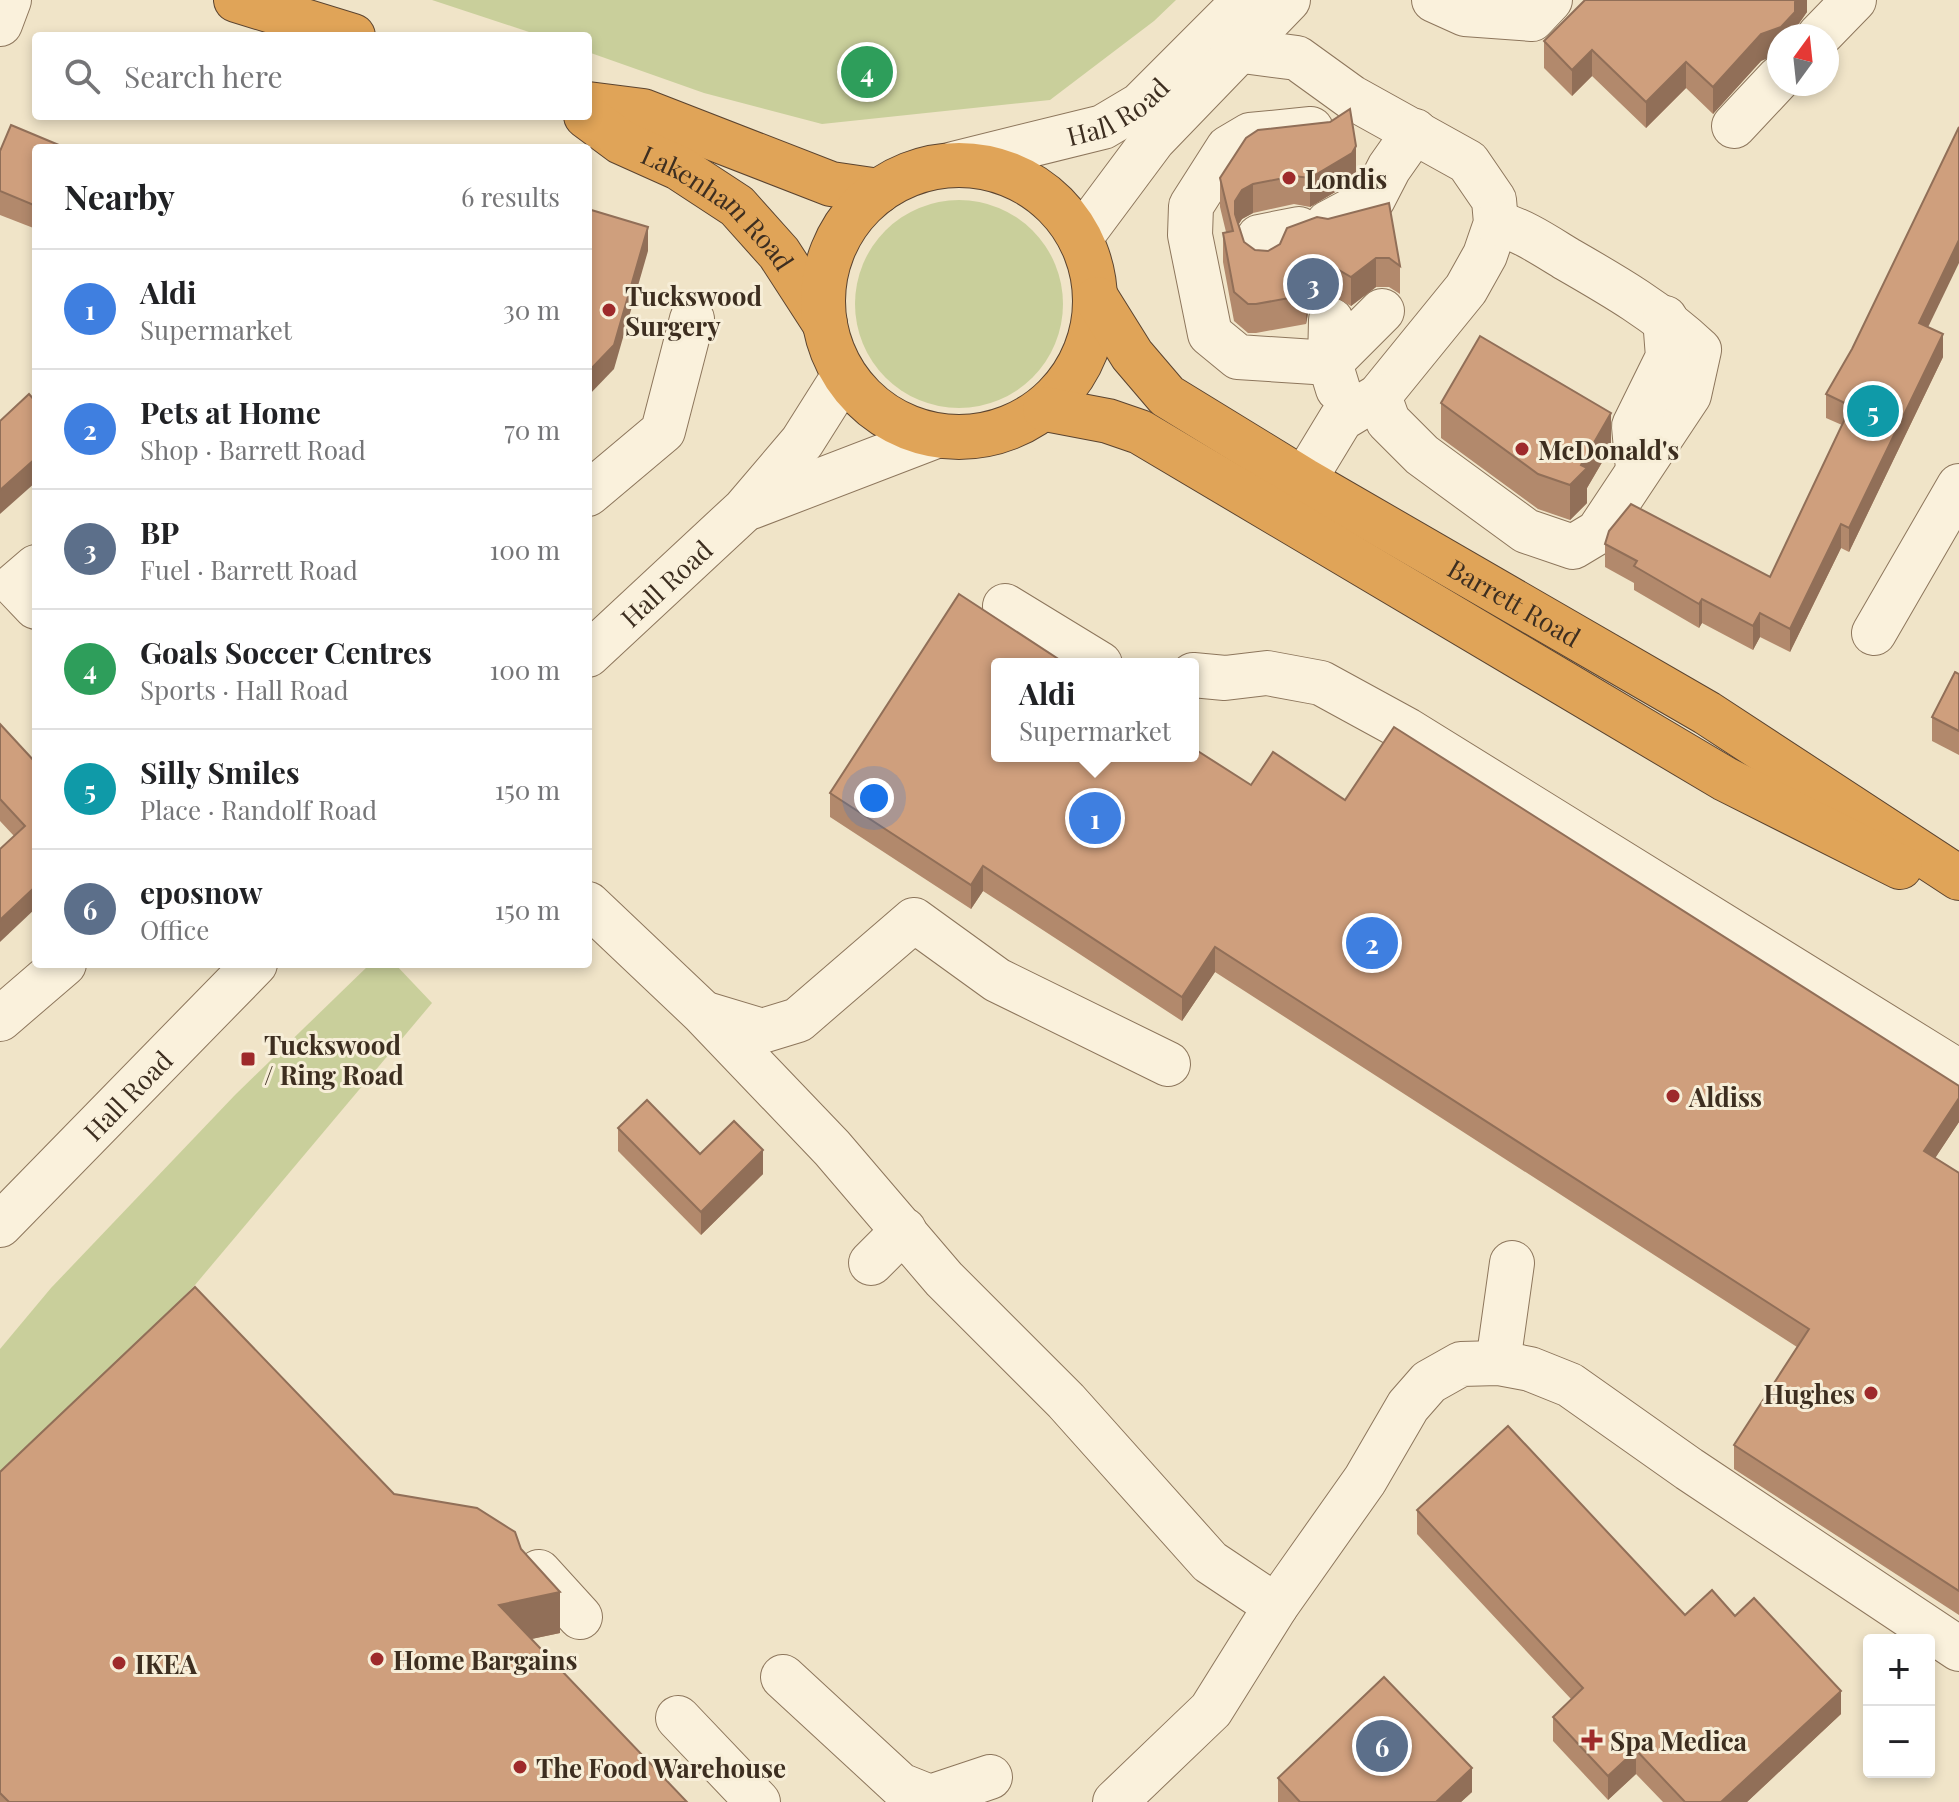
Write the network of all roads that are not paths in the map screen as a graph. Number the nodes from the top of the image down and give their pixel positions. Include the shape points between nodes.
1 (9, 0) edge
2 (236, 0) edge
3 (1245, 0) edge
4 (1288, 0) edge
5 (1434, 0) edge
6 (1550, 0) edge
7 (1854, 0) edge
8 (0, 24) edge
9 (1831, 24) edge
10 (340, 32) edge
11 (1243, 51) junction
12 (1767, 91) edge
13 (1351, 97) junction
14 (592, 105) edge
15 (591, 120) edge
16 (1734, 126) dead end
17 (1415, 131) junction
18 (953, 164) junction
19 (879, 191) junction
20 (1496, 223) junction
21 (1313, 233) edge
22 (1080, 238) junction
23 (1097, 299) junction
24 (692, 319) dead end
25 (825, 324) junction
26 (1330, 363) junction
27 (843, 377) junction
28 (1379, 396) junction
29 (1045, 409) junction
30 (1341, 419) junction
31 (936, 436) junction
32 (1304, 480) junction
33 (1959, 486) edge
34 (592, 491) edge
35 (745, 509) junction
36 (1005, 606) dead end
37 (1874, 633) dead end
38 (592, 655) edge
39 (1090, 658) edge
40 (1199, 676) edge
41 (1959, 878) edge
42 (1959, 897) edge
43 (592, 908) edge
44 (59, 968) edge
45 (251, 968) edge
46 (703, 1013) junction
47 (0, 1019) edge
48 (1168, 1064) dead end
49 (1959, 1072) edge
50 (0, 1225) edge
51 (904, 1230) junction
52 (871, 1263) dead end
53 (1512, 1263) dead end
54 (1498, 1363) junction
55 (539, 1572) edge
56 (1276, 1606) junction
57 (580, 1617) dead end
58 (1959, 1649) edge
59 (783, 1677) dead end
60 (678, 1718) dead end
61 (990, 1777) dead end
62 (1115, 1800) edge
63 (758, 1802) edge

1 - 8 street
2 - 10 highway
3 - 18 street, Hall Road via 1140,105 1103,127
4 - 11 street, Hall Road
5 - 6 street via 1465,14 1532,19
7 - 9 street
11 - 13 street via 1297,58
11 - 22 street, Hall Road via 1153,140
12 - 16 street
13 - 17 street
13 - 26 street via 1327,126 1250,135 1228,148 1191,206 1190,235 1210,334 1238,357
14 - 19 highway, Lakenham Road via 643,111 831,184
15 - 25 highway, Lakenham Road via 737,206 779,253
17 - 20 street via 1468,162 1494,200
17 - 21 street via 1389,168
18 - 19 highway, Hall Road via 914,172
18 - 22 highway, Hall Road via 1007,173 1053,201
19 - 25 highway, Hall Road via 849,222 831,256 823,290
20 - 28 street via 1466,289
20 - 28 street via 1515,228 1665,318 1699,350 1689,395 1598,532 1573,547 1526,531 1422,455 1388,421
22 - 23 highway, Hall Road via 1091,262
23 - 29 highway, Hall Road via 1082,363
23 - 32 highway, Barrett Road via 1132,355 1167,396
24 - 34 street via 663,431
25 - 27 highway, Hall Road
26 - 26 street via 1318,322
26 - 30 street
27 - 31 highway, Hall Road via 864,402
27 - 35 street, Hall Road via 802,442
28 - 30 street
29 - 31 highway, Hall Road via 993,434
29 - 42 highway, Barrett Road via 1140,432 1725,779
30 - 32 street
31 - 35 street, Hall Road
32 - 41 highway, Barrett Road via 1707,713
33 - 37 street
35 - 38 street, Hall Road
36 - 39 street
40 - 49 street via 1267,673 1321,683 1407,730
43 - 46 street
44 - 47 street
45 - 50 street, Hall Road
46 - 48 street via 762,1031 798,1020 914,920 997,980
46 - 51 street
51 - 52 street
51 - 56 street via 1210,1562
53 - 54 street
54 - 56 street via 1461,1364 1429,1382
54 - 58 street via 1570,1385
55 - 57 street
56 - 62 street via 1211,1710
59 - 61 street via 900,1785 930,1797
60 - 63 street

